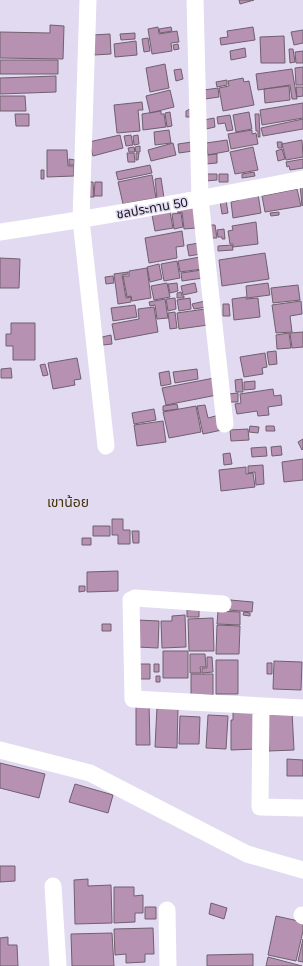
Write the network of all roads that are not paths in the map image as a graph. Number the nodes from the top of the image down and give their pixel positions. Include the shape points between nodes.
1 (88, 0) edge
2 (195, 0) edge
3 (303, 178) edge
4 (200, 199) junction
5 (82, 220) junction
6 (0, 232) edge
7 (225, 424) dead end
8 (106, 446) dead end
9 (223, 604) dead end
10 (261, 706) junction
11 (303, 708) edge
12 (0, 750) edge
13 (303, 808) edge
14 (303, 870) edge
15 (53, 886) dead end
16 (167, 910) dead end
17 (58, 966) edge
18 (168, 966) edge

1 - 5 street
2 - 4 street
3 - 4 street, ชลประทาน 50
4 - 5 street, ชลประทาน 50
4 - 7 street
5 - 6 street, ชลประทาน 50
5 - 8 street
9 - 10 street via 133,599 130,602 133,699
10 - 11 street
10 - 13 street via 260,807
12 - 14 street via 90,773 247,854
15 - 17 street
16 - 18 street

